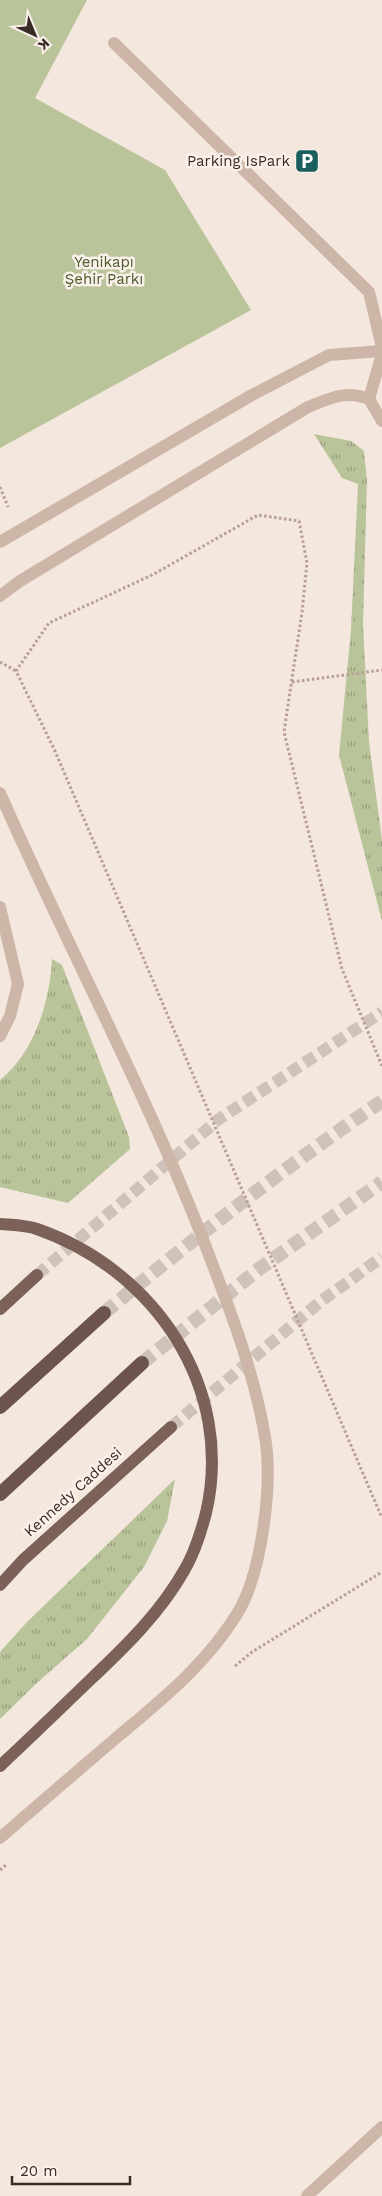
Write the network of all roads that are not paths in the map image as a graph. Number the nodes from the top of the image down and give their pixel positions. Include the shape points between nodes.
1 (114, 43) dead end
2 (382, 351) edge
3 (370, 399) junction
4 (382, 421) edge
5 (0, 542) edge
6 (0, 596) edge
7 (0, 794) edge
8 (0, 907) edge
9 (0, 1036) edge
10 (0, 1224) edge
11 (37, 1275) tunnel mouth
12 (0, 1309) edge
13 (104, 1313) tunnel mouth
14 (142, 1363) tunnel mouth
15 (0, 1407) edge
16 (171, 1427) tunnel mouth
17 (0, 1494) edge
18 (0, 1585) edge
19 (0, 1766) edge
20 (0, 1838) edge
21 (382, 2127) edge
22 (307, 2196) edge

1 - 2 street via 369,292
2 - 3 street
2 - 5 street via 329,355
3 - 4 street
3 - 6 street via 355,394 308,407
7 - 20 street via 189,1200 243,1345 266,1439 267,1481 262,1540 253,1578 239,1612 205,1659
8 - 9 street via 18,984 10,1016
10 - 19 main road via 36,1229 80,1248 114,1270 165,1322 189,1359 209,1422 212,1488 201,1532 186,1568 158,1611
11 - 12 main road
13 - 15 highway
14 - 17 highway
16 - 18 main road, Kennedy Caddesi via 22,1560
21 - 22 street

